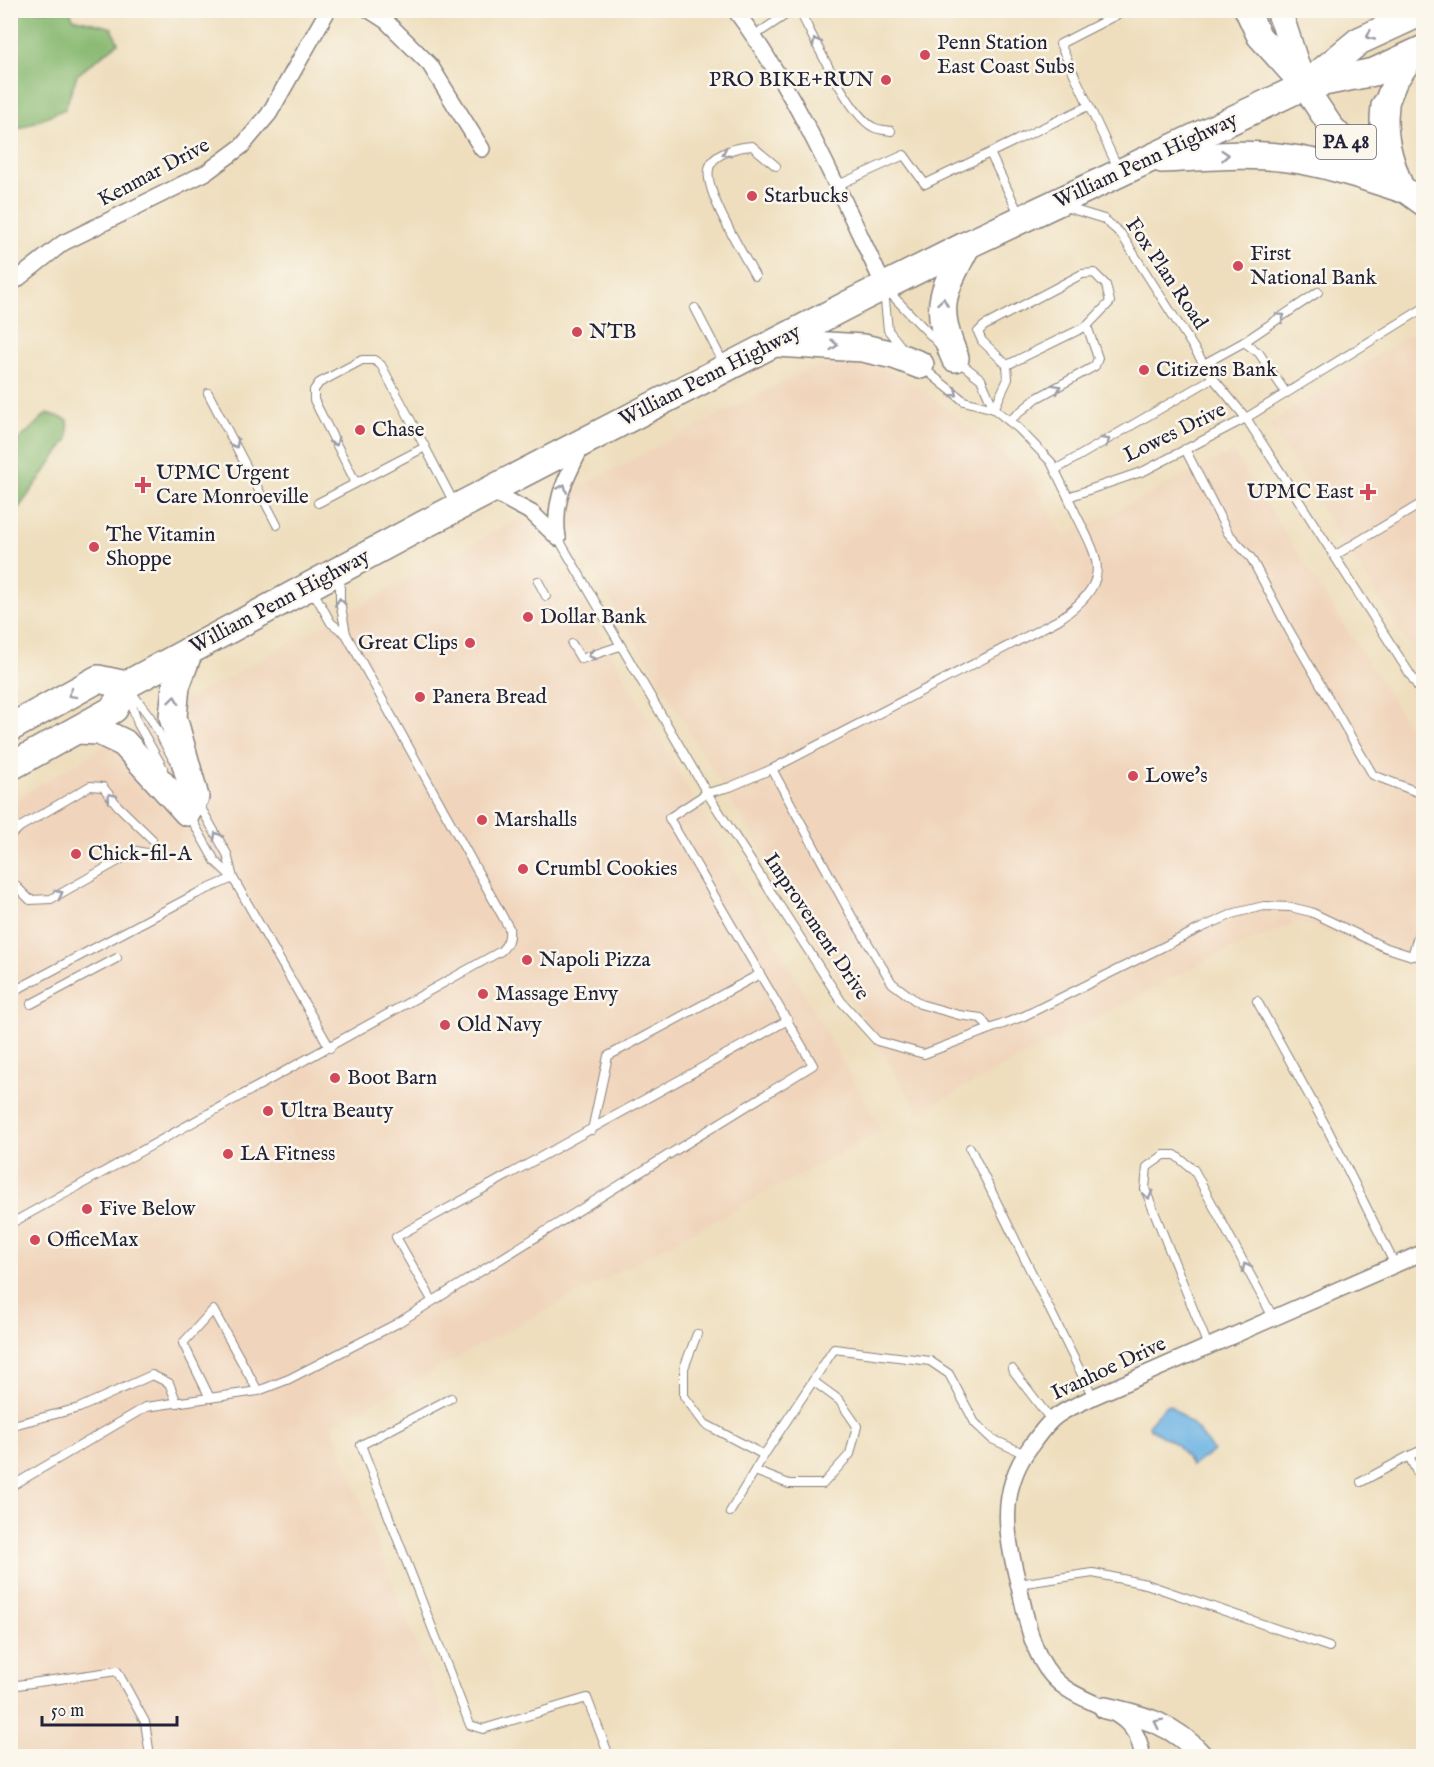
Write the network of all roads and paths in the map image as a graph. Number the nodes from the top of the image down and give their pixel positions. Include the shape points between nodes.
1 (328, 10) edge
2 (369, 10) edge
3 (735, 10) edge
4 (793, 10) edge
5 (799, 10) edge
6 (1126, 10) edge
7 (1247, 10) edge
8 (1278, 10) edge
9 (1424, 11) edge
10 (754, 36) junction
11 (1419, 52) edge
12 (1304, 86) junction
13 (1088, 106) junction
14 (1386, 106) joint
15 (891, 131) dead end
16 (482, 149) dead end
17 (990, 153) junction
18 (1146, 161) junction
19 (776, 166) dead end
20 (1120, 172) junction
21 (836, 186) junction
22 (1400, 188) junction
23 (1054, 204) junction
24 (1424, 204) edge
25 (1021, 219) junction
26 (967, 245) junction
27 (755, 276) dead end
28 (10, 285) edge
29 (884, 286) junction
30 (1318, 292) dead end
31 (695, 308) dead end
32 (1424, 308) edge
33 (1087, 326) junction
34 (775, 342) junction
35 (1244, 342) junction
36 (955, 358) junction
37 (1204, 364) junction
38 (920, 365) junction
39 (1007, 365) junction
40 (726, 368) junction
41 (1213, 378) junction
42 (208, 393) dead end
43 (1286, 393) junction
44 (994, 409) junction
45 (1246, 418) junction
46 (1009, 422) junction
47 (584, 441) junction
48 (425, 447) junction
49 (1185, 449) junction
50 (1055, 470) junction
51 (356, 483) junction
52 (489, 490) junction
53 (1068, 497) junction
54 (1424, 502) edge
55 (318, 503) dead end
56 (456, 508) junction
57 (277, 525) dead end
58 (558, 538) junction
59 (1334, 556) junction
60 (341, 568) junction
61 (538, 581) dead end
62 (310, 585) junction
63 (546, 596) dead end
64 (346, 634) junction
65 (572, 644) dead end
66 (620, 646) junction
67 (189, 651) junction
68 (126, 685) junction
69 (1424, 696) edge
70 (10, 728) edge
71 (77, 730) junction
72 (10, 767) edge
73 (772, 769) junction
74 (165, 773) dead end
75 (171, 783) dead end
76 (707, 793) junction
77 (1422, 794) edge
78 (191, 805) junction
79 (10, 836) edge
80 (152, 839) dead end
81 (162, 856) dead end
82 (233, 878) junction
83 (10, 880) edge
84 (1424, 916) edge
85 (1424, 955) edge
86 (1412, 956) junction
87 (117, 958) dead end
88 (760, 974) junction
89 (10, 993) edge
90 (1257, 1000) dead end
91 (32, 1005) dead end
92 (788, 1020) junction
93 (989, 1029) junction
94 (330, 1048) junction
95 (592, 1130) junction
96 (970, 1148) dead end
97 (10, 1224) edge
98 (1424, 1252) edge
99 (1395, 1265) junction
100 (432, 1300) junction
101 (1274, 1319) junction
102 (697, 1334) dead end
103 (1208, 1346) junction
104 (1012, 1369) dead end
105 (813, 1380) junction
106 (258, 1391) junction
107 (1093, 1397) junction
108 (210, 1398) junction
109 (451, 1398) dead end
110 (177, 1403) junction
111 (1051, 1420) junction
112 (10, 1423) edge
113 (1424, 1449) edge
114 (1025, 1454) junction
115 (764, 1455) junction
116 (1408, 1456) junction
117 (755, 1471) junction
118 (1361, 1482) dead end
119 (10, 1487) edge
120 (1424, 1488) edge
121 (730, 1512) dead end
122 (1018, 1584) junction
123 (1329, 1647) dead end
124 (10, 1686) edge
125 (1105, 1708) junction
126 (150, 1756) edge
127 (609, 1756) edge
128 (1142, 1756) edge
129 (1202, 1756) edge

1 - 28 street, Kenmar Drive via 269,114 242,146 207,172 63,243
2 - 16 street via 386,21 430,65
3 - 10 street
4 - 10 lane
15 -> 5 lane via 873,127 856,111
6 - 13 lane via 1060,44
7 - 12 main road via 1259,36
8 - 12 main road
9 -> 12 highway, William Penn Highway via 1359,41
10 - 21 street via 795,102
11 - 12 highway, William Penn Highway via 1374,72
11 - 14 main road via 1395,81
12 - 18 highway, William Penn Highway
12 - 22 main road, PA 48 via 1341,137
13 - 17 lane
13 - 20 lane
14 - 22 highway via 1386,148
17 - 21 lane via 924,184 904,155
17 - 25 lane
18 - 20 highway, William Penn Highway
18 -> 22 highway via 1239,154 1287,158 1330,166
19 -> 27 lane via 752,146 739,147 709,166 715,200
20 - 23 highway, William Penn Highway
21 - 29 street
22 - 24 main road, PA 48
23 - 25 highway, William Penn Highway
23 - 37 lane, Fox Plan Road via 1096,215 1116,228
25 - 26 highway, William Penn Highway
26 - 29 highway, William Penn Highway
36 -> 26 highway via 943,327 942,307
29 - 34 highway, William Penn Highway
29 - 36 lane
29 - 38 lane via 888,330
35 -> 30 lane
31 - 40 lane
32 - 43 lane, Lowes Drive
33 - 39 lane
33 - 39 lane via 1110,302 1106,285 1094,273 1082,274 978,332 981,341
46 -> 33 lane via 1037,398 1095,366 1098,358
34 -> 38 highway via 863,348
34 - 40 highway, William Penn Highway
35 - 37 lane
35 - 43 lane via 1259,353
36 - 44 lane via 981,379
37 - 41 lane, Fox Plan Road
38 -> 44 lane via 964,401
39 - 44 lane via 1008,379
40 - 47 highway, William Penn Highway
41 - 45 lane, Fox Plan Road
50 -> 41 lane
42 -> 57 lane
43 - 45 lane, Lowes Drive
44 - 46 lane
45 - 49 lane, Lowes Drive
45 - 59 lane, Fox Plan Road
46 - 50 lane via 1045,454
47 - 52 highway, William Penn Highway
58 -> 47 street via 559,497
48 - 51 lane
48 -> 51 lane via 381,365 374,360 362,360 319,383 314,390 314,400
48 - 56 lane
49 - 53 lane, Lowes Drive via 1133,475
49 - 77 lane via 1228,533 1251,558 1373,775
50 - 53 lane
51 - 55 lane
52 - 56 highway, William Penn Highway
52 - 58 street via 532,513
53 - 73 lane via 1098,569 1091,590 1073,609
54 - 59 lane
56 - 60 highway, William Penn Highway
58 - 66 lane, Improvement Drive
59 - 69 lane, Fox Plan Road
60 - 62 highway, William Penn Highway
64 -> 60 lane via 340,601
61 - 63 lane
62 - 64 lane via 331,623
62 - 67 highway, William Penn Highway
64 - 94 lane via 510,935 501,951
66 -> 65 lane via 581,659
66 - 76 lane, Improvement Drive
67 - 68 highway, William Penn Highway
78 -> 67 highway via 173,717 176,686
68 -> 70 highway via 98,679
68 - 71 highway via 114,709
68 - 74 lane via 138,724
68 - 78 lane via 150,717
71 - 72 highway
71 - 78 highway via 99,731 124,743
73 - 76 lane
73 - 93 lane via 892,983 920,1004 981,1018
75 - 78 lane
76 - 88 lane via 669,818
76 - 93 lane, Improvement Drive via 841,1001 877,1041 924,1054
82 -> 78 lane via 227,854
78 - 82 lane via 215,861
80 -> 79 lane via 103,787 90,786
83 -> 81 lane via 30,900 51,899 136,851
82 - 89 lane
82 - 94 lane
84 - 86 lane
85 - 86 lane, Improvement Drive
86 - 93 lane, Improvement Drive via 1311,912 1264,906 1200,928 1024,1016
87 - 91 lane
88 - 92 lane
88 - 95 lane via 608,1056
90 - 99 lane
92 - 95 lane
92 - 100 lane via 813,1065
94 - 97 lane
95 - 100 lane via 396,1237
96 - 107 lane
98 - 99 street, Ivanhoe Drive
99 - 101 street, Ivanhoe Drive
100 - 106 lane via 396,1324
101 - 103 street, Ivanhoe Drive
101 -> 103 lane via 1194,1170 1175,1155 1164,1155 1147,1167 1145,1189
102 - 115 lane via 684,1368 684,1396 705,1424
103 - 107 street, Ivanhoe Drive
104 - 111 lane
105 - 114 lane via 834,1349 930,1361 949,1374 975,1423 992,1439
105 - 115 lane
105 - 117 lane via 839,1400 857,1426 850,1454 823,1484 789,1484
106 - 108 lane
106 - 108 lane via 213,1310 183,1343
107 - 111 street, Ivanhoe Drive
108 - 110 lane
109 - 127 lane via 361,1445 470,1725 483,1729 587,1698
110 - 112 lane via 169,1383 152,1375 79,1408
110 - 119 lane via 146,1407
111 - 114 street, Ivanhoe Drive
113 - 116 lane
114 - 122 street, Ivanhoe Drive via 1009,1492 1006,1516
115 - 117 lane
116 - 118 lane
116 - 120 lane
117 - 121 lane
122 - 123 lane via 1093,1573 1146,1584
122 - 125 street, Ivanhoe Drive via 1030,1632 1046,1668 1061,1685
124 - 126 lane via 117,1671 145,1722
125 - 128 street, Ivanhoe Drive via 1127,1722 1137,1735
129 -> 125 main road via 1161,1724

